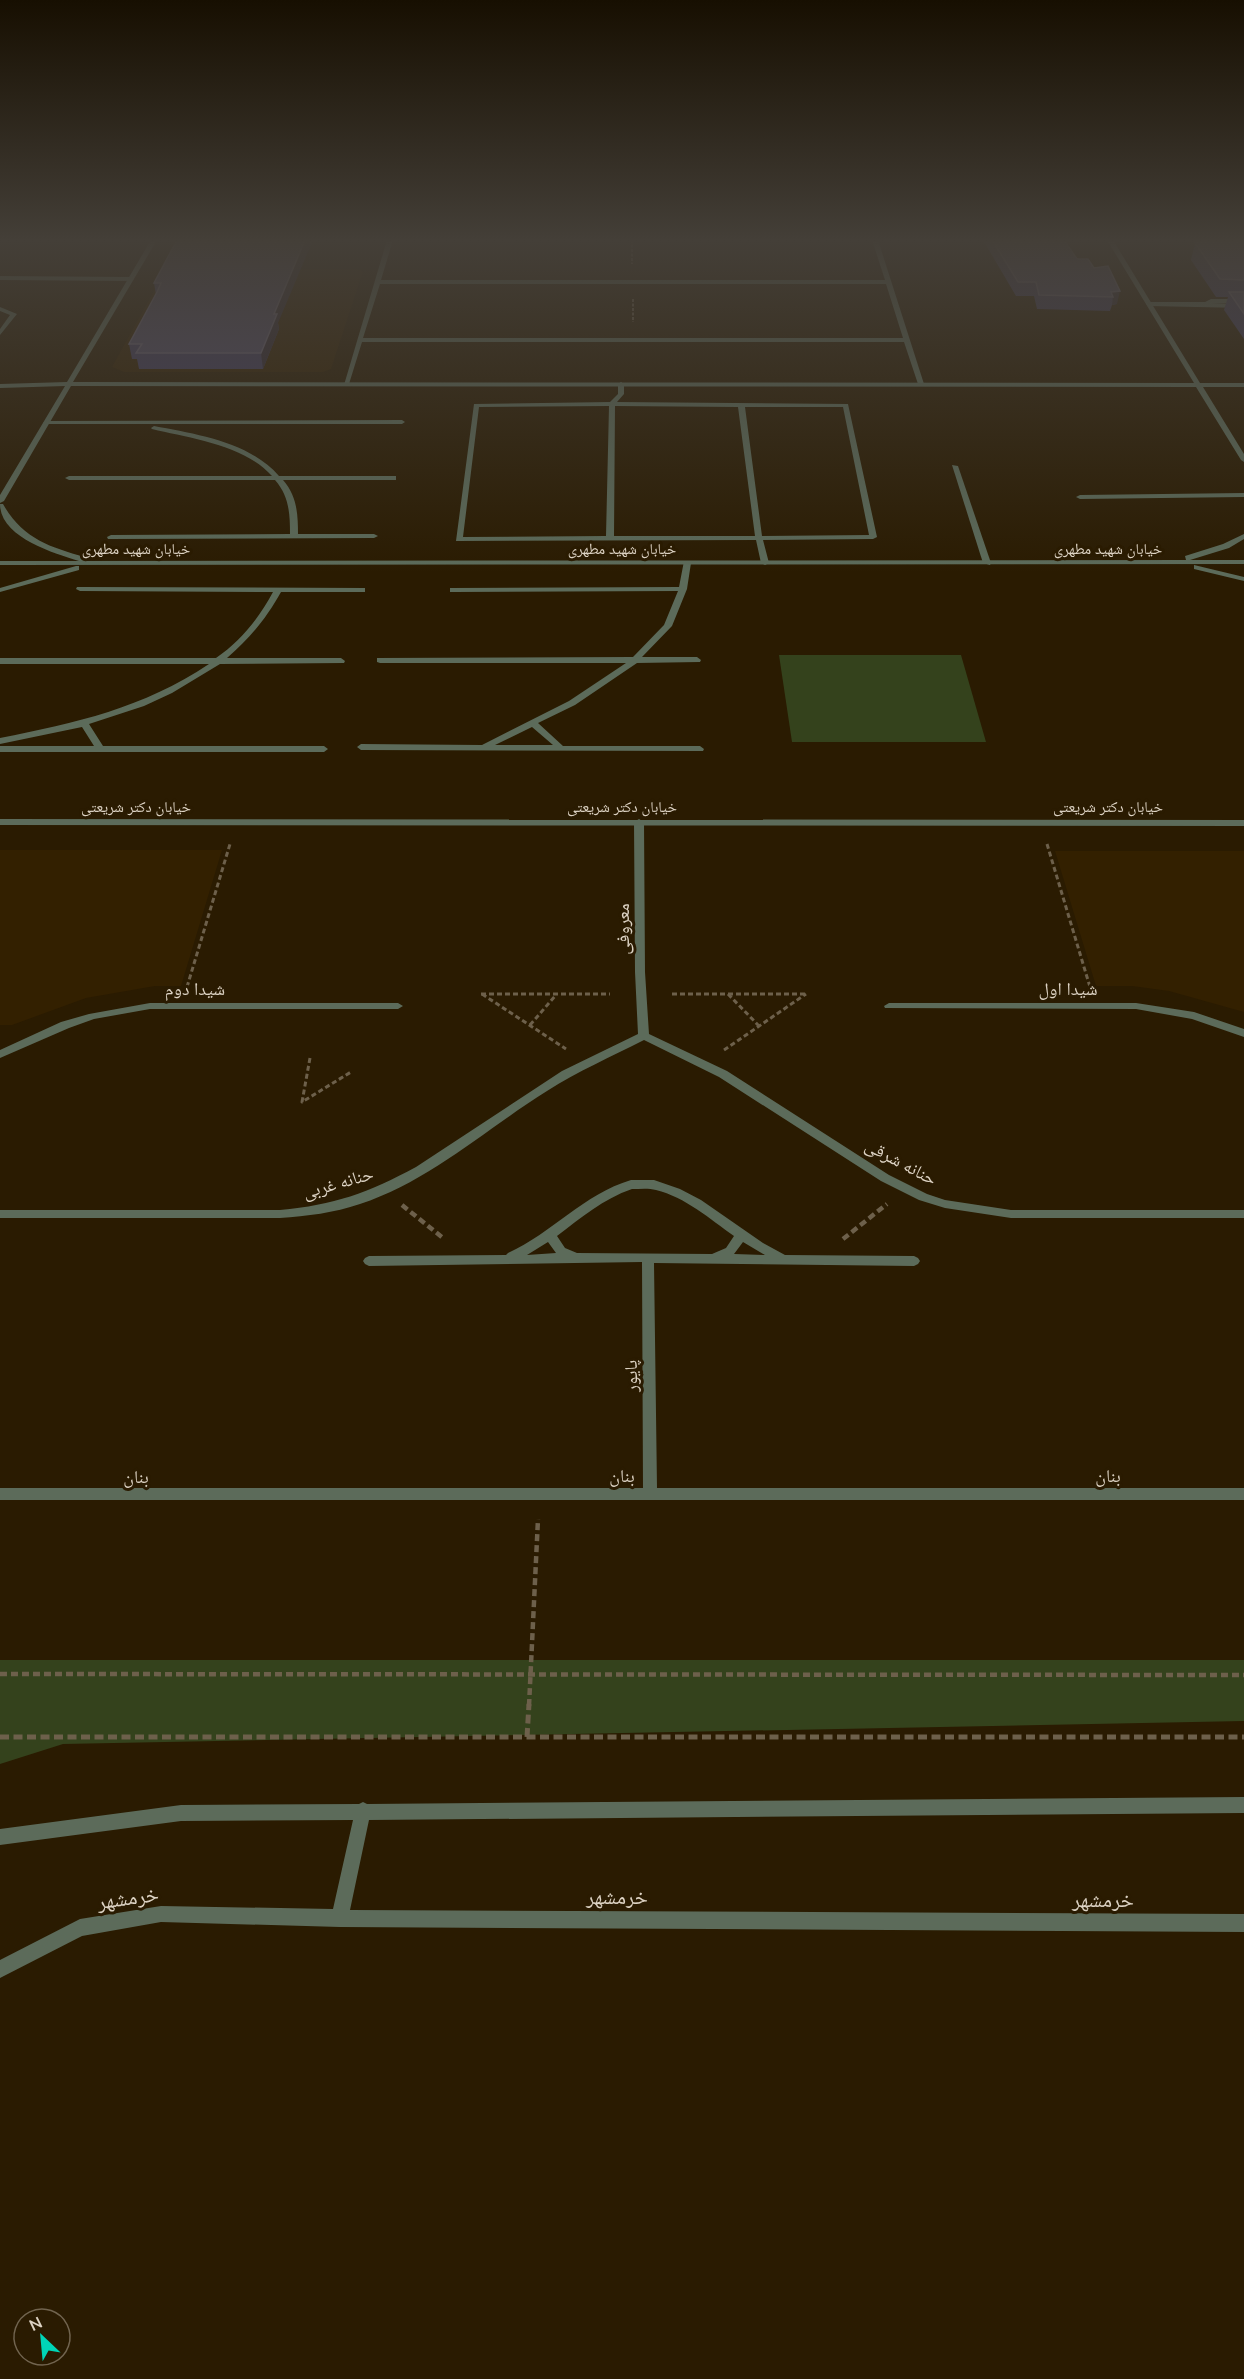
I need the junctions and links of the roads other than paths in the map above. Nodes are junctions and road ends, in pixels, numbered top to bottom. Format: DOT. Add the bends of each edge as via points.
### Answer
graph roads {
  1 [pos="88,351"];
  2 [pos="356,351"];
  3 [pos="911,351"];
  4 [pos="1178,351"];
  5 [pos="69,384"];
  6 [pos="346,384"];
  7 [pos="621,384"];
  8 [pos="921,384"];
  9 [pos="1198,384"];
  10 [pos="1244,385"];
  11 [pos="0,386"];
  12 [pos="612,404"];
  13 [pos="741,404"];
  14 [pos="126,422"];
  15 [pos="226,422"];
  16 [pos="402,422"];
  17 [pos="46,423"];
  18 [pos="210,439"];
  19 [pos="1244,460"];
  20 [pos="954,466"];
  21 [pos="69,478"];
  22 [pos="278,478"];
  23 [pos="393,478"];
  24 [pos="1244,495"];
  25 [pos="1080,497"];
  26 [pos="0,501"];
  27 [pos="0,506"];
  28 [pos="374,536"];
  29 [pos="1244,536"];
  30 [pos="111,537"];
  31 [pos="294,537"];
  32 [pos="610,537"];
  33 [pos="759,538"];
  34 [pos="987,562"];
  35 [pos="1169,562"];
  36 [pos="1244,562"];
  37 [pos="0,563"];
  38 [pos="101,563"];
  39 [pos="687,563"];
  40 [pos="765,563"];
  41 [pos="1244,579"];
  42 [pos="80,589"];
  43 [pos="683,589"];
  44 [pos="0,590"];
  45 [pos="278,590"];
  46 [pos="362,590"];
  47 [pos="453,590"];
  48 [pos="380,660"];
  49 [pos="635,660"];
  50 [pos="697,660"];
  51 [pos="0,661"];
  52 [pos="219,661"];
  53 [pos="341,661"];
  54 [pos="84,723"];
  55 [pos="534,724"];
  56 [pos="0,741"];
  57 [pos="361,747"];
  58 [pos="483,747"];
  59 [pos="561,748"];
  60 [pos="0,749"];
  61 [pos="100,749"];
  62 [pos="324,749"];
  63 [pos="700,749"];
  64 [pos="0,822"];
  65 [pos="639,822"];
  66 [pos="1244,823"];
  67 [pos="398,1006"];
  68 [pos="889,1006"];
  69 [pos="1244,1033"];
  70 [pos="644,1036"];
  71 [pos="0,1054"];
  72 [pos="0,1214"];
  73 [pos="1244,1214"];
  74 [pos="550,1236"];
  75 [pos="740,1236"];
  76 [pos="583,1257"];
  77 [pos="648,1257"];
  78 [pos="708,1257"];
  79 [pos="496,1260"];
  80 [pos="795,1260"];
  81 [pos="369,1261"];
  82 [pos="914,1261"];
  83 [pos="650,1494"];
  84 [pos="1244,1494"];
  85 [pos="0,1495"];
  86 [pos="1244,1804"];
  87 [pos="363,1810"];
  88 [pos="0,1837"];
  89 [pos="340,1918"];
  90 [pos="1244,1923"];
  91 [pos="0,1969"];
  1 -- 5 [label="street"];
  2 -- 6 [label="street"];
  3 -- 8 [label="street"];
  4 -- 9 [label="street"];
  5 -- 6 [label="street"];
  5 -- 11 [label="street"];
  5 -- 17 [label="street"];
  6 -- 7 [label="street"];
  7 -- 8 [label="street"];
  7 -- 12 [label="street" via="621,394"];
  8 -- 9 [label="street"];
  9 -- 10 [label="street"];
  9 -- 19 [label="street"];
  12 -- 13 [label="street"];
  12 -- 32 [label="street"];
  12 -- 32 [label="street" via="476,405 459,539"];
  13 -- 33 [label="street"];
  13 -- 33 [label="street" via="846,405 873,537"];
  14 -- 15 [label="street"];
  14 -- 17 [label="street"];
  14 -- 18 [label="street"];
  15 -- 16 [label="street"];
  15 -- 18 [label="street"];
  17 -- 26 [label="street"];
  18 -- 22 [label="street" via="256,460"];
  20 -- 34 [label="street"];
  21 -- 22 [label="street"];
  22 -- 23 [label="street"];
  22 -- 31 [label="street" via="292,499"];
  24 -- 25 [label="street"];
  27 -- 38 [label="street" via="10,522 31,538 55,550"];
  28 -- 31 [label="street"];
  29 -- 35 [label="street" via="1209,552"];
  30 -- 31 [label="street"];
  32 -- 33 [label="street"];
  33 -- 40 [label="street"];
  34 -- 35 [label="street, خیابان شهید مطهری"];
  34 -- 40 [label="street, خیابان شهید مطهری"];
  35 -- 36 [label="street, خیابان شهید مطهری"];
  35 -- 41 [label="street"];
  37 -- 38 [label="street, خیابان شهید مطهری"];
  38 -- 39 [label="street, خیابان شهید مطهری"];
  38 -- 44 [label="street" via="51,573"];
  39 -- 40 [label="street, خیابان شهید مطهری"];
  39 -- 43 [label="street"];
  42 -- 45 [label="street"];
  43 -- 47 [label="street"];
  43 -- 49 [label="street" via="668,626"];
  45 -- 46 [label="street"];
  45 -- 52 [label="street" via="264,618"];
  48 -- 49 [label="street"];
  49 -- 50 [label="street"];
  49 -- 55 [label="street"];
  51 -- 52 [label="street"];
  52 -- 53 [label="street"];
  52 -- 54 [label="street" via="164,693"];
  54 -- 56 [label="street"];
  54 -- 61 [label="street"];
  55 -- 58 [label="street"];
  55 -- 59 [label="street"];
  57 -- 58 [label="street"];
  58 -- 59 [label="street"];
  59 -- 63 [label="street"];
  60 -- 61 [label="street"];
  61 -- 62 [label="street"];
  64 -- 65 [label="street, خیابان دکتر شریعتی"];
  65 -- 66 [label="street, خیابان دکتر شریعتی"];
  65 -- 70 [label="street, معروفی"];
  67 -- 71 [label="street, شیدا دوم" via="150,1006 65,1025"];
  68 -- 69 [label="street, شیدا اول" via="1136,1006 1194,1016"];
  70 -- 72 [label="street, حنانه غربی" via="566,1074 406,1178 346,1204 280,1214"];
  70 -- 73 [label="street, حنانه شرقی" via="723,1074 885,1178 945,1204 1011,1214"];
  74 -- 75 [label="street" via="608,1193 645,1184 682,1192"];
  74 -- 76 [label="street" via="561,1251"];
  74 -- 79 [label="street" via="527,1250"];
  75 -- 78 [label="street" via="730,1251"];
  75 -- 80 [label="street" via="763,1250"];
  76 -- 77 [label="street"];
  76 -- 79 [label="street"];
  77 -- 78 [label="street"];
  77 -- 83 [label="street, پایور"];
  78 -- 80 [label="street"];
  79 -- 81 [label="street"];
  80 -- 82 [label="street"];
  83 -- 84 [label="street, بنان"];
  83 -- 85 [label="street, بنان"];
  86 -- 87 [label="street"];
  87 -- 88 [label="street" via="181,1813"];
  87 -- 89 [label="street"];
  89 -- 90 [label="street, خرمشهر"];
  89 -- 91 [label="street, خرمشهر" via="161,1914 80,1928"];
}
